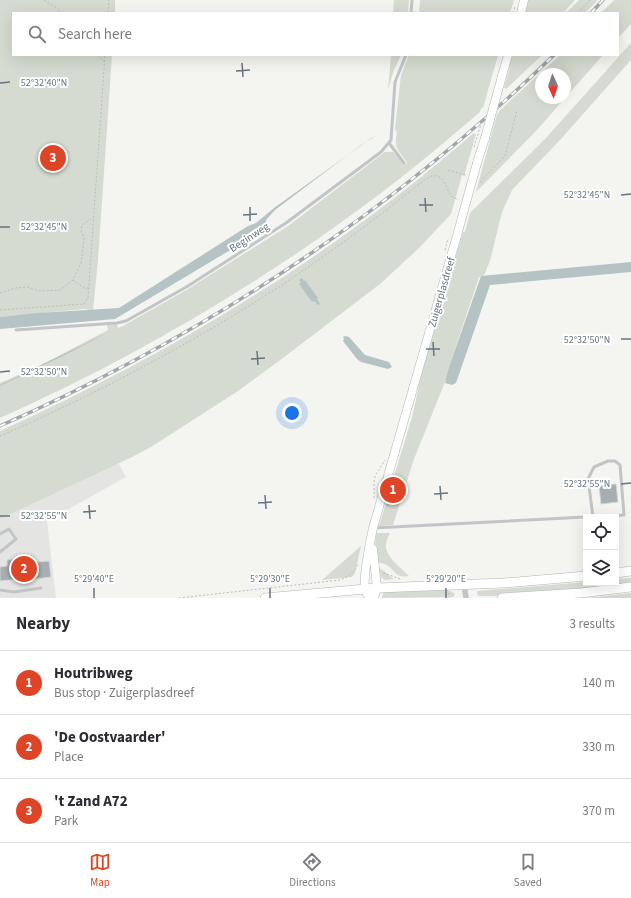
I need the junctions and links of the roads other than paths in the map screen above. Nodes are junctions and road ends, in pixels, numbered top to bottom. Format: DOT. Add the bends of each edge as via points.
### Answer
graph roads {
  1 [pos="412,0"];
  2 [pos="524,0"];
  3 [pos="411,12"];
  4 [pos="521,12"];
  5 [pos="406,56"];
  6 [pos="508,56"];
  7 [pos="389,142"];
  8 [pos="404,162"];
  9 [pos="16,330"];
  10 [pos="583,517"];
  11 [pos="593,517"];
  12 [pos="373,528"];
  13 [pos="0,534"];
  14 [pos="0,552"];
  15 [pos="631,571"];
  16 [pos="619,573"];
  17 [pos="583,576"];
  18 [pos="464,585"];
  19 [pos="631,586"];
  20 [pos="41,588"];
  21 [pos="377,588"];
  22 [pos="365,589"];
  23 [pos="0,590"];
  24 [pos="265,598"];
  25 [pos="369,598"];
  26 [pos="374,598"];
  27 [pos="466,598"];
  28 [pos="502,598"];
  1 -- 3 [label="lane"];
  2 -- 4 [label="main road"];
  5 -- 7 [label="lane" via="395,82"];
  6 -- 12 [label="main road, Zuigerplasdreef, bridge"];
  7 -- 8 [label="lane"];
  7 -- 9 [label="lane, Beginweg" via="366,164 286,223 188,286 132,318 117,323"];
  10 -- 12 [label="lane"];
  11 -- 11 [label="lane" via="624,515 620,465 615,461 594,467 588,479"];
  12 -- 21 [label="main road, Zuigerplasdreef"];
  12 -- 22 [label="main road, Zuigerplasdreef"];
  13 -- 14 [label="lane" via="9,529 16,539"];
  15 -- 16 [label="main road"];
  17 -- 18 [label="main road"];
  18 -- 21 [label="main road"];
  18 -- 27 [label="street"];
  19 -- 28 [label="main road" via="581,593"];
  20 -- 23 [label="lane" via="14,592"];
  21 -- 22 [label="main road"];
  21 -- 26 [label="main road, Zuigerplasdreef"];
  22 -- 24 [label="main road"];
  22 -- 25 [label="main road, Zuigerplasdreef"];
}
